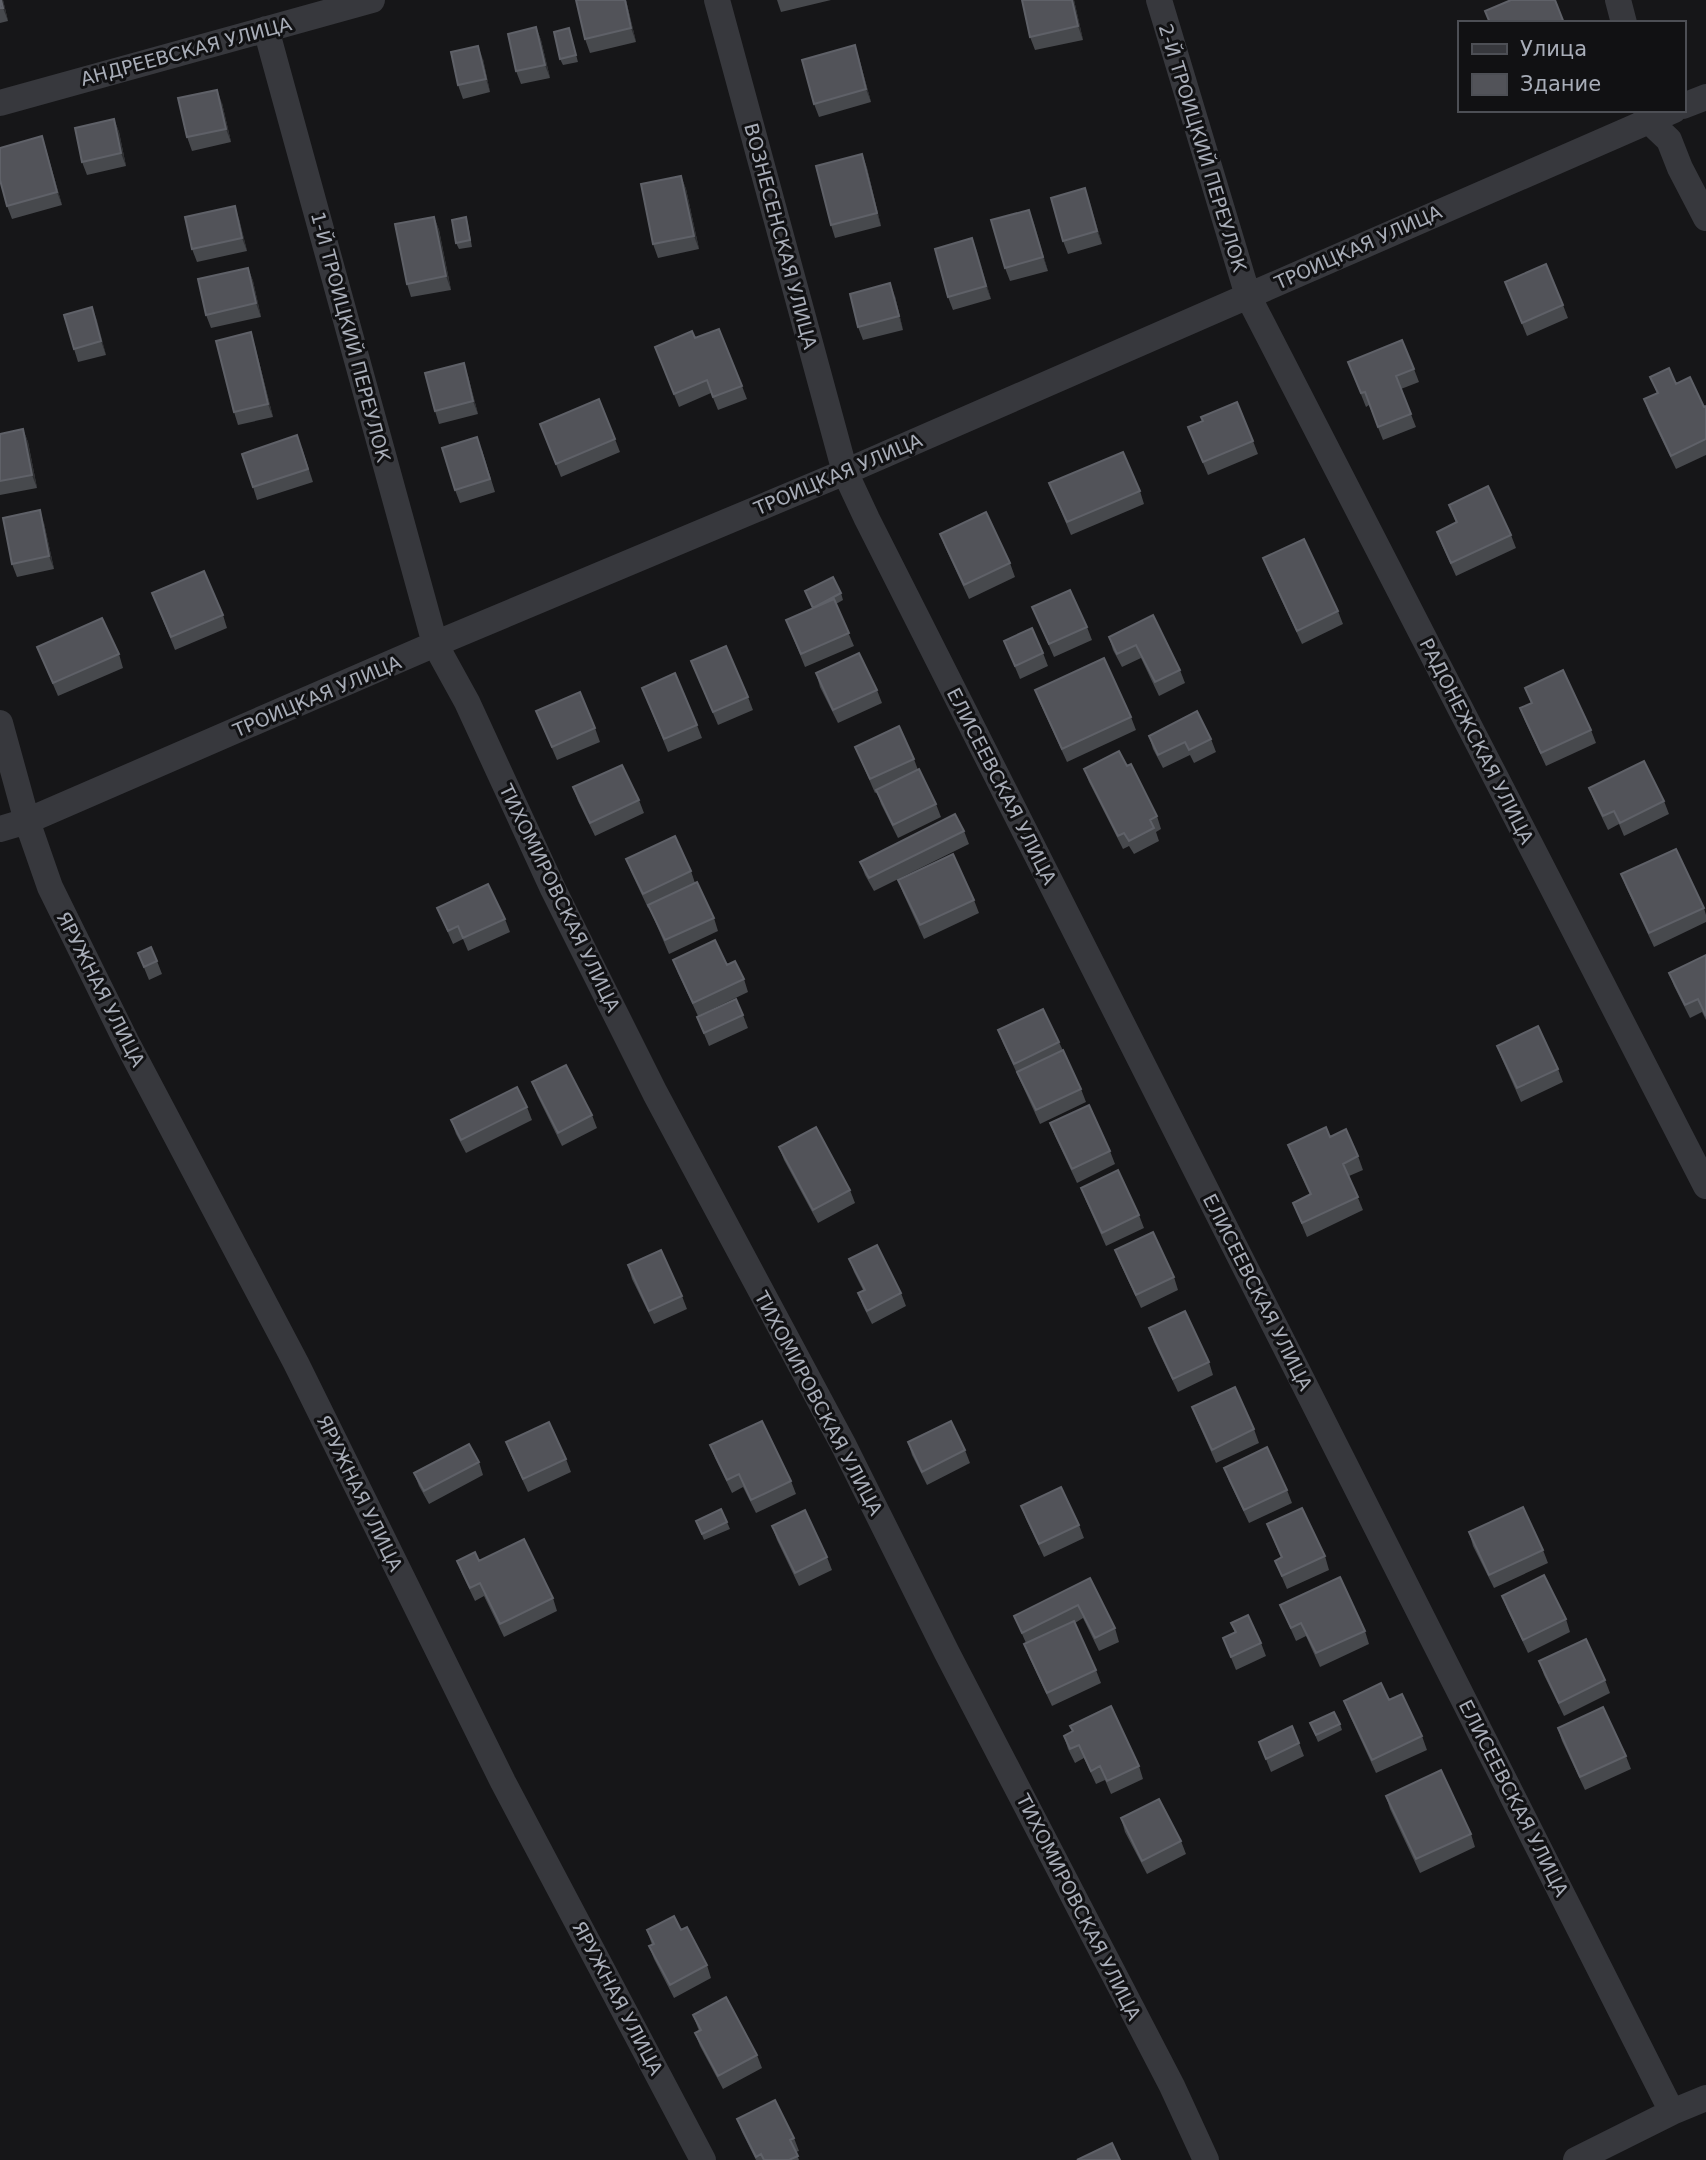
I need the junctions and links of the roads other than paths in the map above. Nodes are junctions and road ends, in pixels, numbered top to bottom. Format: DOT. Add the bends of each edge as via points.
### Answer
graph roads {
  1 [pos="372,0"];
  2 [pos="717,0"];
  3 [pos="1159,0"];
  4 [pos="1618,0"];
  5 [pos="1623,21"];
  6 [pos="266,29"];
  7 [pos="1706,96"];
  8 [pos="0,103"];
  9 [pos="1685,105"];
  10 [pos="1665,112"];
  11 [pos="1647,116"];
  12 [pos="1706,218"];
  13 [pos="1248,296"];
  14 [pos="845,472"];
  15 [pos="435,644"];
  16 [pos="0,723"];
  17 [pos="27,821"];
  18 [pos="0,829"];
  19 [pos="1706,1186"];
  20 [pos="1706,2098"];
  21 [pos="1672,2112"];
  22 [pos="704,2160"];
  23 [pos="1206,2160"];
  24 [pos="1576,2160"];
  1 -- 6 [label="street, АНДРЕЕВСКАЯ УЛИЦА"];
  2 -- 14 [label="street, ВОЗНЕСЕНСКАЯ УЛИЦА"];
  3 -- 13 [label="street, 2-Й ТРОИЦКИЙ ПЕРЕУЛОК"];
  4 -- 5 [label="street"];
  6 -- 8 [label="street, АНДРЕЕВСКАЯ УЛИЦА"];
  6 -- 15 [label="street, 1-Й ТРОИЦКИЙ ПЕРЕУЛОК"];
  7 -- 9 [label="street"];
  10 -- 11 [label="street, ТРОИЦКАЯ УЛИЦА"];
  11 -- 12 [label="street" via="1669,140"];
  11 -- 13 [label="street, ТРОИЦКАЯ УЛИЦА"];
  13 -- 14 [label="street, ТРОИЦКАЯ УЛИЦА"];
  13 -- 19 [label="street, РАДОНЕЖСКАЯ УЛИЦА"];
  14 -- 15 [label="street, ТРОИЦКАЯ УЛИЦА"];
  14 -- 21 [label="street, ЕЛИСЕЕВСКАЯ УЛИЦА"];
  15 -- 17 [label="street, ТРОИЦКАЯ УЛИЦА"];
  15 -- 23 [label="street, ТИХОМИРОВСКАЯ УЛИЦА" via="655,1093 844,1446"];
  16 -- 17 [label="street, ЯРУЖНАЯ УЛИЦА"];
  17 -- 18 [label="street, ТРОИЦКАЯ УЛИЦА"];
  17 -- 22 [label="street, ЯРУЖНАЯ УЛИЦА" via="50,887 126,1041 296,1363 503,1782"];
  20 -- 21 [label="street"];
  21 -- 24 [label="street"];
}
